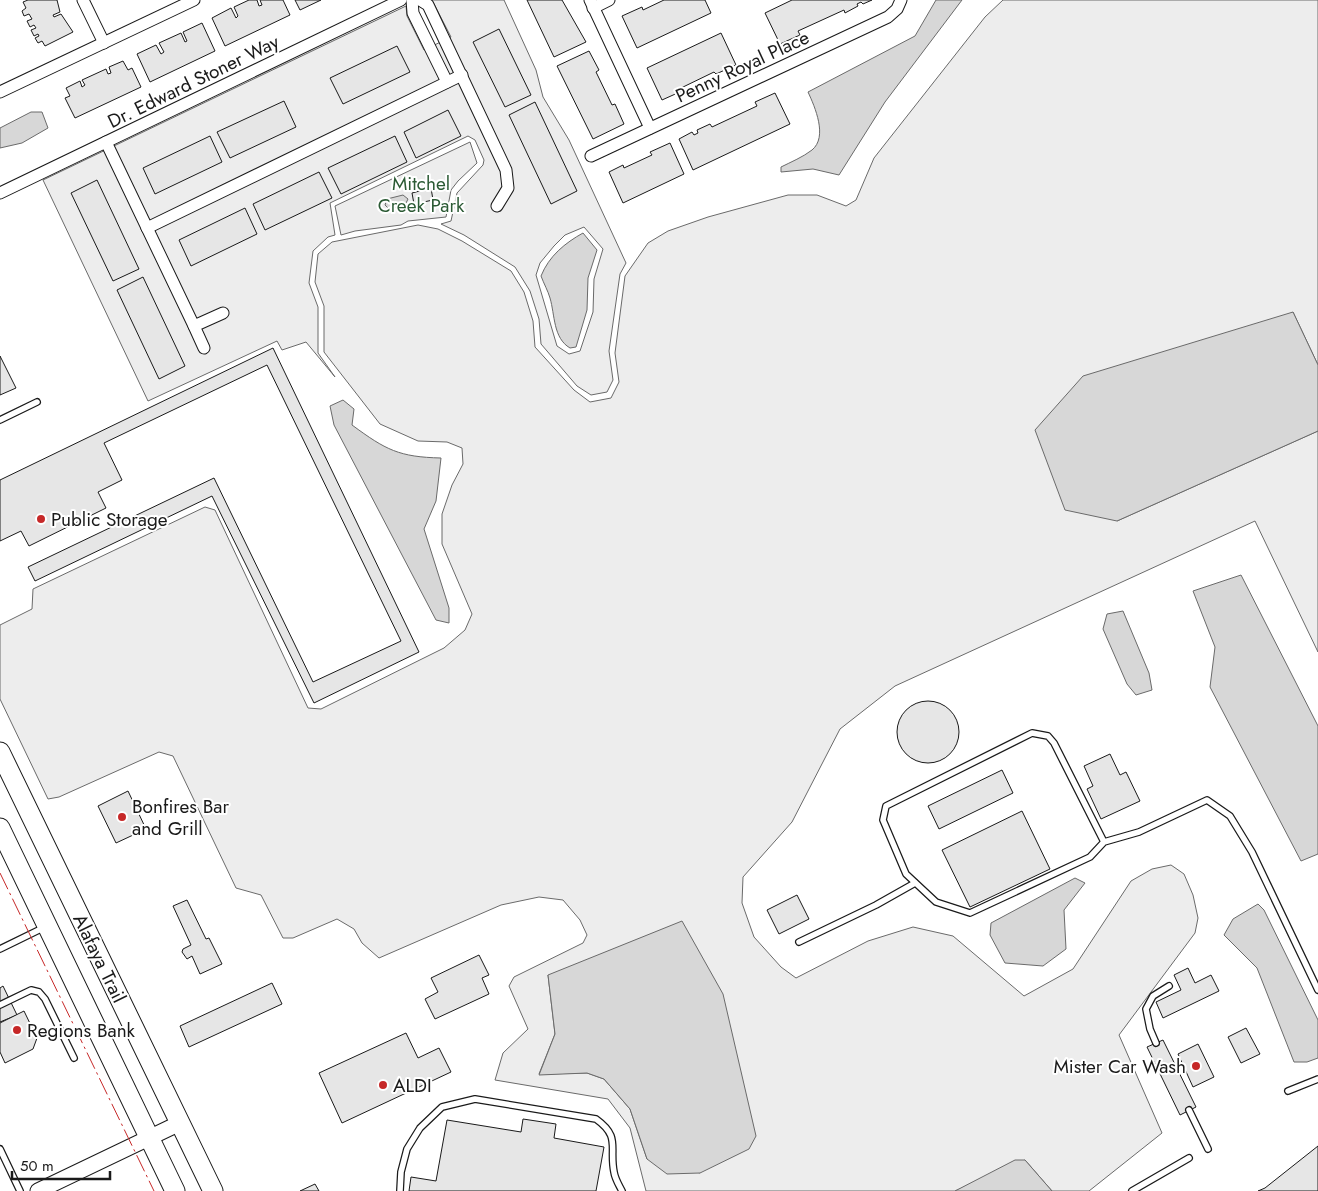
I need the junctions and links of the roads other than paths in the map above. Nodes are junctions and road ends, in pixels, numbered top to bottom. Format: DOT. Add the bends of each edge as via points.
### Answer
graph roads {
  1 [pos="83,0"];
  2 [pos="194,0"];
  3 [pos="401,0"];
  4 [pos="412,0"];
  5 [pos="420,0"];
  6 [pos="609,0"];
  7 [pos="901,0"];
  8 [pos="591,4"];
  9 [pos="442,33"];
  10 [pos="426,41"];
  11 [pos="104,43"];
  12 [pos="462,75"];
  13 [pos="447,82"];
  14 [pos="0,92"];
  15 [pos="650,128"];
  16 [pos="106,142"];
  17 [pos="591,156"];
  18 [pos="0,193"];
  19 [pos="497,206"];
  20 [pos="147,228"];
  21 [pos="222,313"];
  22 [pos="194,326"];
  23 [pos="204,348"];
  24 [pos="37,402"];
  25 [pos="0,420"];
  26 [pos="0,752"];
  27 [pos="0,828"];
  28 [pos="1104,842"];
  29 [pos="915,883"];
  30 [pos="47,926"];
  31 [pos="798,942"];
  32 [pos="0,949"];
  33 [pos="1169,986"];
  34 [pos="1318,990"];
  35 [pos="0,1005"];
  36 [pos="1156,1043"];
  37 [pos="74,1058"];
  38 [pos="1318,1078"];
  39 [pos="1288,1091"];
  40 [pos="1189,1110"];
  41 [pos="180,1123"];
  42 [pos="149,1138"];
  43 [pos="0,1149"];
  44 [pos="1208,1149"];
  45 [pos="1189,1158"];
  46 [pos="20,1191"];
  47 [pos="38,1191"];
  48 [pos="176,1191"];
  49 [pos="213,1191"];
  50 [pos="400,1191"];
  51 [pos="622,1191"];
  52 [pos="1132,1191"];
  1 -- 11 [label="street"];
  2 -- 11 [label="street"];
  3 -- 16 [label="street, Dr. Edward Stoner Way"];
  4 -- 10 [label="street" via="413,13"];
  5 -- 9 [label="street" via="428,5"];
  6 -- 8 [label="street"];
  7 -- 15 [label="street, Penny Royal Place" via="897,10 888,17"];
  8 -- 15 [label="street"];
  9 -- 10 [label="street"];
  9 -- 12 [label="street"];
  10 -- 13 [label="street"];
  11 -- 14 [label="street"];
  12 -- 13 [label="street"];
  12 -- 19 [label="street" via="506,170 508,188"];
  13 -- 20 [label="street"];
  15 -- 17 [label="street, Penny Royal Place"];
  16 -- 18 [label="street, Dr. Edward Stoner Way"];
  16 -- 20 [label="street"];
  20 -- 22 [label="street"];
  21 -- 22 [label="street"];
  22 -- 23 [label="street"];
  24 -- 25 [label="lane"];
  26 -- 41 [label="main road, Alafaya Trail"];
  27 -- 30 [label="main road, Alafaya Trail"];
  28 -- 29 [label="lane" via="1090,857 970,914 936,902"];
  28 -- 29 [label="lane" via="1054,743 1048,736 1032,733 886,806 883,820 906,874"];
  28 -- 34 [label="lane" via="1139,832 1207,800 1230,816 1252,852"];
  29 -- 31 [label="lane"];
  30 -- 32 [label="lane"];
  30 -- 42 [label="main road, Alafaya Trail"];
  33 -- 36 [label="lane" via="1153,996 1146,1009"];
  35 -- 37 [label="lane" via="31,990 39,992"];
  38 -- 39 [label="lane"];
  40 -- 44 [label="lane"];
  41 -- 42 [label="street"];
  41 -- 49 [label="main road, Alafaya Trail"];
  42 -- 47 [label="street"];
  42 -- 48 [label="main road, Alafaya Trail"];
  43 -- 46 [label="lane"];
  45 -- 52 [label="lane"];
  50 -- 51 [label="lane" via="407,1149 420,1128 442,1107 474,1099 596,1119 614,1138 614,1173"];
}
